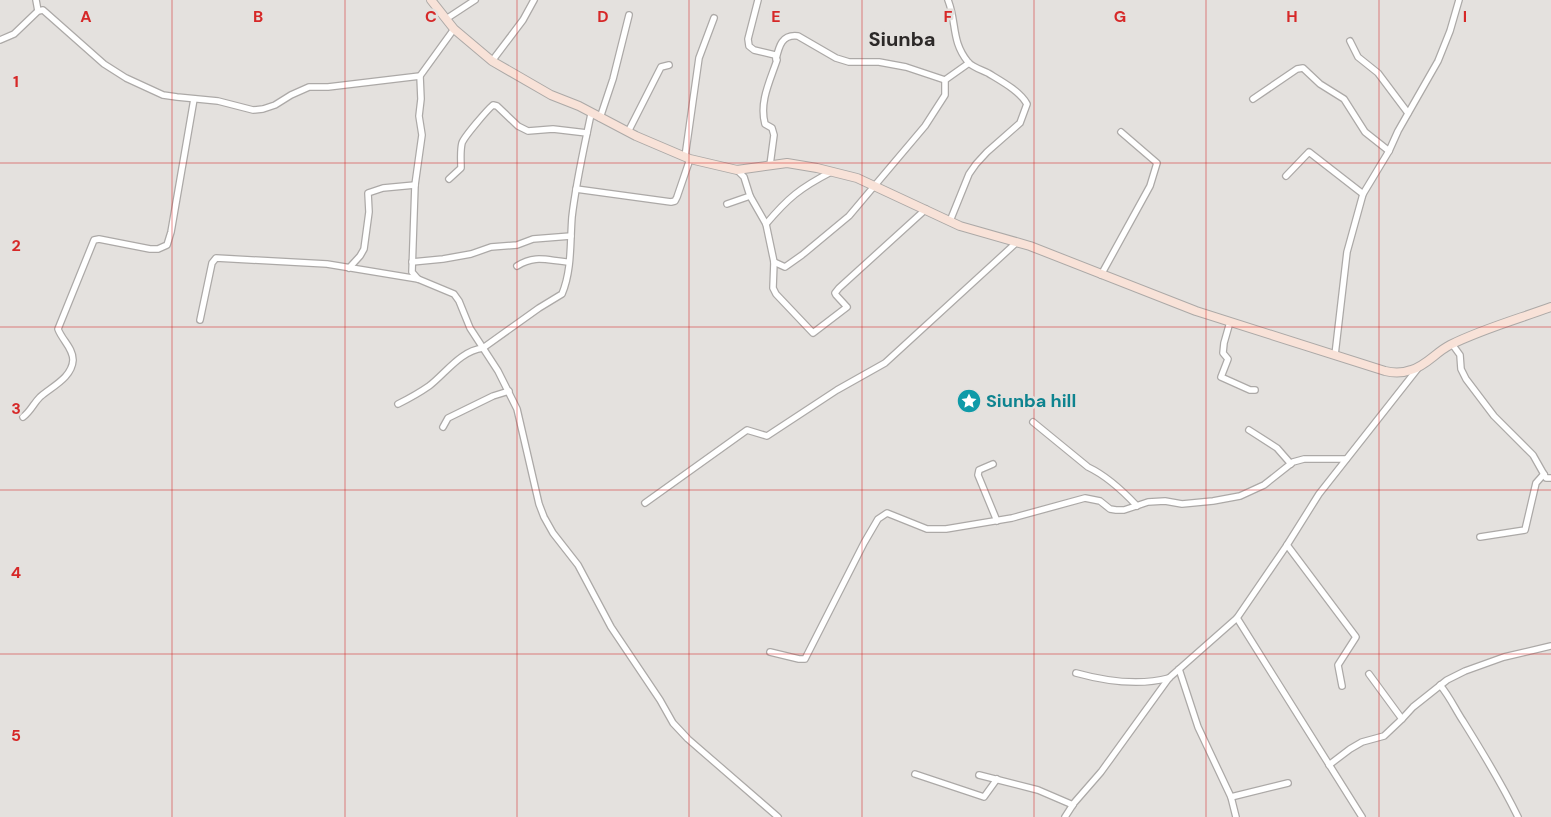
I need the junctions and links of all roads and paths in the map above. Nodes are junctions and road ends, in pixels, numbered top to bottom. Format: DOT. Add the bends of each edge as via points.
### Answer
graph roads {
  1 [pos="36,0"];
  2 [pos="432,0"];
  3 [pos="474,0"];
  4 [pos="534,0"];
  5 [pos="758,0"];
  6 [pos="948,0"];
  7 [pos="1459,0"];
  8 [pos="38,11"];
  9 [pos="629,15"];
  10 [pos="714,18"];
  11 [pos="446,19"];
  12 [pos="454,30"];
  13 [pos="0,40"];
  14 [pos="1350,41"];
  15 [pos="776,59"];
  16 [pos="492,61"];
  17 [pos="969,63"];
  18 [pos="668,65"];
  19 [pos="420,76"];
  20 [pos="945,80"];
  21 [pos="194,99"];
  22 [pos="1253,99"];
  23 [pos="1408,113"];
  24 [pos="591,114"];
  25 [pos="600,118"];
  26 [pos="628,132"];
  27 [pos="1121,132"];
  28 [pos="587,133"];
  29 [pos="1389,151"];
  30 [pos="688,158"];
  31 [pos="770,165"];
  32 [pos="738,170"];
  33 [pos="831,172"];
  34 [pos="1286,176"];
  35 [pos="449,179"];
  36 [pos="415,185"];
  37 [pos="874,185"];
  38 [pos="576,189"];
  39 [pos="1363,194"];
  40 [pos="750,196"];
  41 [pos="727,204"];
  42 [pos="926,209"];
  43 [pos="950,221"];
  44 [pos="766,224"];
  45 [pos="572,236"];
  46 [pos="1016,243"];
  47 [pos="412,262"];
  48 [pos="569,262"];
  49 [pos="774,262"];
  50 [pos="517,266"];
  51 [pos="349,268"];
  52 [pos="1101,275"];
  53 [pos="418,279"];
  54 [pos="1551,307"];
  55 [pos="200,320"];
  56 [pos="1230,322"];
  57 [pos="1452,344"];
  58 [pos="483,348"];
  59 [pos="1335,355"];
  60 [pos="1419,367"];
  61 [pos="1255,390"];
  62 [pos="509,391"];
  63 [pos="398,404"];
  64 [pos="23,417"];
  65 [pos="1034,422"];
  66 [pos="443,427"];
  67 [pos="1249,430"];
  68 [pos="1346,460"];
  69 [pos="993,464"];
  70 [pos="1291,464"];
  71 [pos="1544,474"];
  72 [pos="1551,478"];
  73 [pos="645,504"];
  74 [pos="1137,506"];
  75 [pos="996,521"];
  76 [pos="1480,536"];
  77 [pos="1287,545"];
  78 [pos="1237,618"];
  79 [pos="1551,646"];
  80 [pos="770,652"];
  81 [pos="1179,669"];
  82 [pos="1076,673"];
  83 [pos="1369,674"];
  84 [pos="1169,678"];
  85 [pos="1440,685"];
  86 [pos="1342,686"];
  87 [pos="1402,718"];
  88 [pos="1329,765"];
  89 [pos="915,774"];
  90 [pos="979,775"];
  91 [pos="996,779"];
  92 [pos="1288,783"];
  93 [pos="1231,797"];
  94 [pos="1073,805"];
  95 [pos="778,817"];
  96 [pos="1065,817"];
  97 [pos="1236,817"];
  98 [pos="1362,817"];
  99 [pos="1518,817"];
  1 -- 8 [label="street"];
  2 -- 11 [label="street"];
  3 -- 11 [label="street"];
  4 -- 16 [label="street"];
  5 -- 15 [label="street" via="749,46"];
  6 -- 17 [label="street" via="953,12 956,43"];
  7 -- 23 [label="street" via="1438,61"];
  8 -- 13 [label="street" via="14,34"];
  8 -- 21 [label="street" via="47,13 104,64 126,78 163,94"];
  9 -- 25 [label="street"];
  10 -- 30 [label="street" via="699,58"];
  11 -- 12 [label="street"];
  12 -- 16 [label="street"];
  12 -- 19 [label="street"];
  14 -- 23 [label="street" via="1358,57 1378,72"];
  15 -- 20 [label="street" via="783,40 791,35 848,62 879,62 906,67"];
  15 -- 31 [label="street" via="766,90 763,114 765,124 772,128 774,134"];
  16 -- 24 [label="street"];
  17 -- 20 [label="street"];
  17 -- 43 [label="street" via="1014,90 1027,104 1020,123 987,152 969,174"];
  18 -- 26 [label="street" via="661,67"];
  19 -- 21 [label="street" via="328,88 309,87 258,110"];
  19 -- 36 [label="street" via="422,135"];
  20 -- 37 [label="street" via="945,95 925,126"];
  21 -- 64 [label="street" via="167,245 150,248 94,240 58,329 71,350 71,368"];
  22 -- 29 [label="street" via="1303,68 1320,84 1344,99 1365,132"];
  23 -- 29 [label="street"];
  24 -- 25 [label="street"];
  24 -- 28 [label="street"];
  25 -- 26 [label="street"];
  26 -- 30 [label="street"];
  27 -- 52 [label="street" via="1157,163 1150,186"];
  28 -- 35 [label="street" via="553,129 528,131 493,105 464,139 461,168"];
  28 -- 38 [label="street"];
  29 -- 39 [label="street"];
  30 -- 32 [label="street"];
  30 -- 38 [label="street" via="675,201"];
  31 -- 32 [label="street"];
  31 -- 33 [label="street" via="787,163"];
  32 -- 40 [label="street" via="744,177"];
  33 -- 37 [label="street"];
  33 -- 44 [label="street" via="786,200"];
  34 -- 39 [label="street" via="1309,152"];
  36 -- 47 [label="street"];
  36 -- 51 [label="street" via="368,193 364,250"];
  37 -- 42 [label="street"];
  37 -- 49 [label="street" via="849,216 802,255 785,267"];
  38 -- 45 [label="street"];
  39 -- 59 [label="street" via="1347,252"];
  40 -- 41 [label="street"];
  40 -- 44 [label="street"];
  42 -- 43 [label="street"];
  42 -- 49 [label="street" via="839,288 836,295 847,307 813,333 776,294 773,288"];
  43 -- 46 [label="street"];
  44 -- 49 [label="street"];
  45 -- 47 [label="street" via="532,239 471,254"];
  45 -- 48 [label="street"];
  46 -- 52 [label="street"];
  46 -- 73 [label="street" via="885,363 767,436 747,430"];
  47 -- 53 [label="street" via="412,272"];
  48 -- 50 [label="street" via="534,258"];
  48 -- 58 [label="street" via="560,296"];
  51 -- 53 [label="street"];
  51 -- 55 [label="street" via="216,258 212,263"];
  52 -- 56 [label="street"];
  53 -- 58 [label="street" via="457,297"];
  54 -- 57 [label="street"];
  56 -- 59 [label="street"];
  56 -- 61 [label="street" via="1223,349 1228,359 1221,377"];
  57 -- 60 [label="street"];
  57 -- 71 [label="street" via="1460,355 1466,379 1494,416 1533,455"];
  58 -- 62 [label="street"];
  58 -- 63 [label="street" via="475,349 450,366 430,386"];
  59 -- 60 [label="street" via="1392,372"];
  60 -- 68 [label="street"];
  62 -- 66 [label="street" via="448,418"];
  62 -- 95 [label="street" via="522,425 544,517 578,565 611,627 673,723"];
  65 -- 74 [label="street"];
  67 -- 70 [label="street" via="1278,448"];
  68 -- 70 [label="street" via="1304,459"];
  68 -- 77 [label="street" via="1319,494"];
  69 -- 75 [label="street" via="979,470 978,475"];
  70 -- 74 [label="street" via="1264,485 1240,496 1182,504 1148,502"];
  71 -- 72 [label="street"];
  71 -- 76 [label="street" via="1536,483 1525,530"];
  74 -- 75 [label="street" via="1116,510 1100,501 1085,498"];
  75 -- 80 [label="street" via="927,529 887,513 878,519 864,542 808,656 799,659"];
  77 -- 78 [label="street"];
  77 -- 86 [label="street" via="1356,638 1338,666"];
  78 -- 81 [label="street"];
  78 -- 88 [label="street"];
  79 -- 85 [label="street" via="1464,671"];
  81 -- 84 [label="street"];
  81 -- 93 [label="street" via="1198,727"];
  82 -- 84 [label="street" via="1101,680 1156,682"];
  83 -- 87 [label="street"];
  84 -- 94 [label="street" via="1102,772"];
  85 -- 87 [label="street"];
  85 -- 99 [label="street" via="1451,698"];
  87 -- 88 [label="street" via="1384,736 1362,742"];
  88 -- 98 [label="street"];
  89 -- 91 [label="street" via="984,797"];
  90 -- 91 [label="street"];
  91 -- 94 [label="street" via="1038,790"];
  92 -- 93 [label="street"];
  93 -- 97 [label="street"];
  94 -- 96 [label="street"];
}
